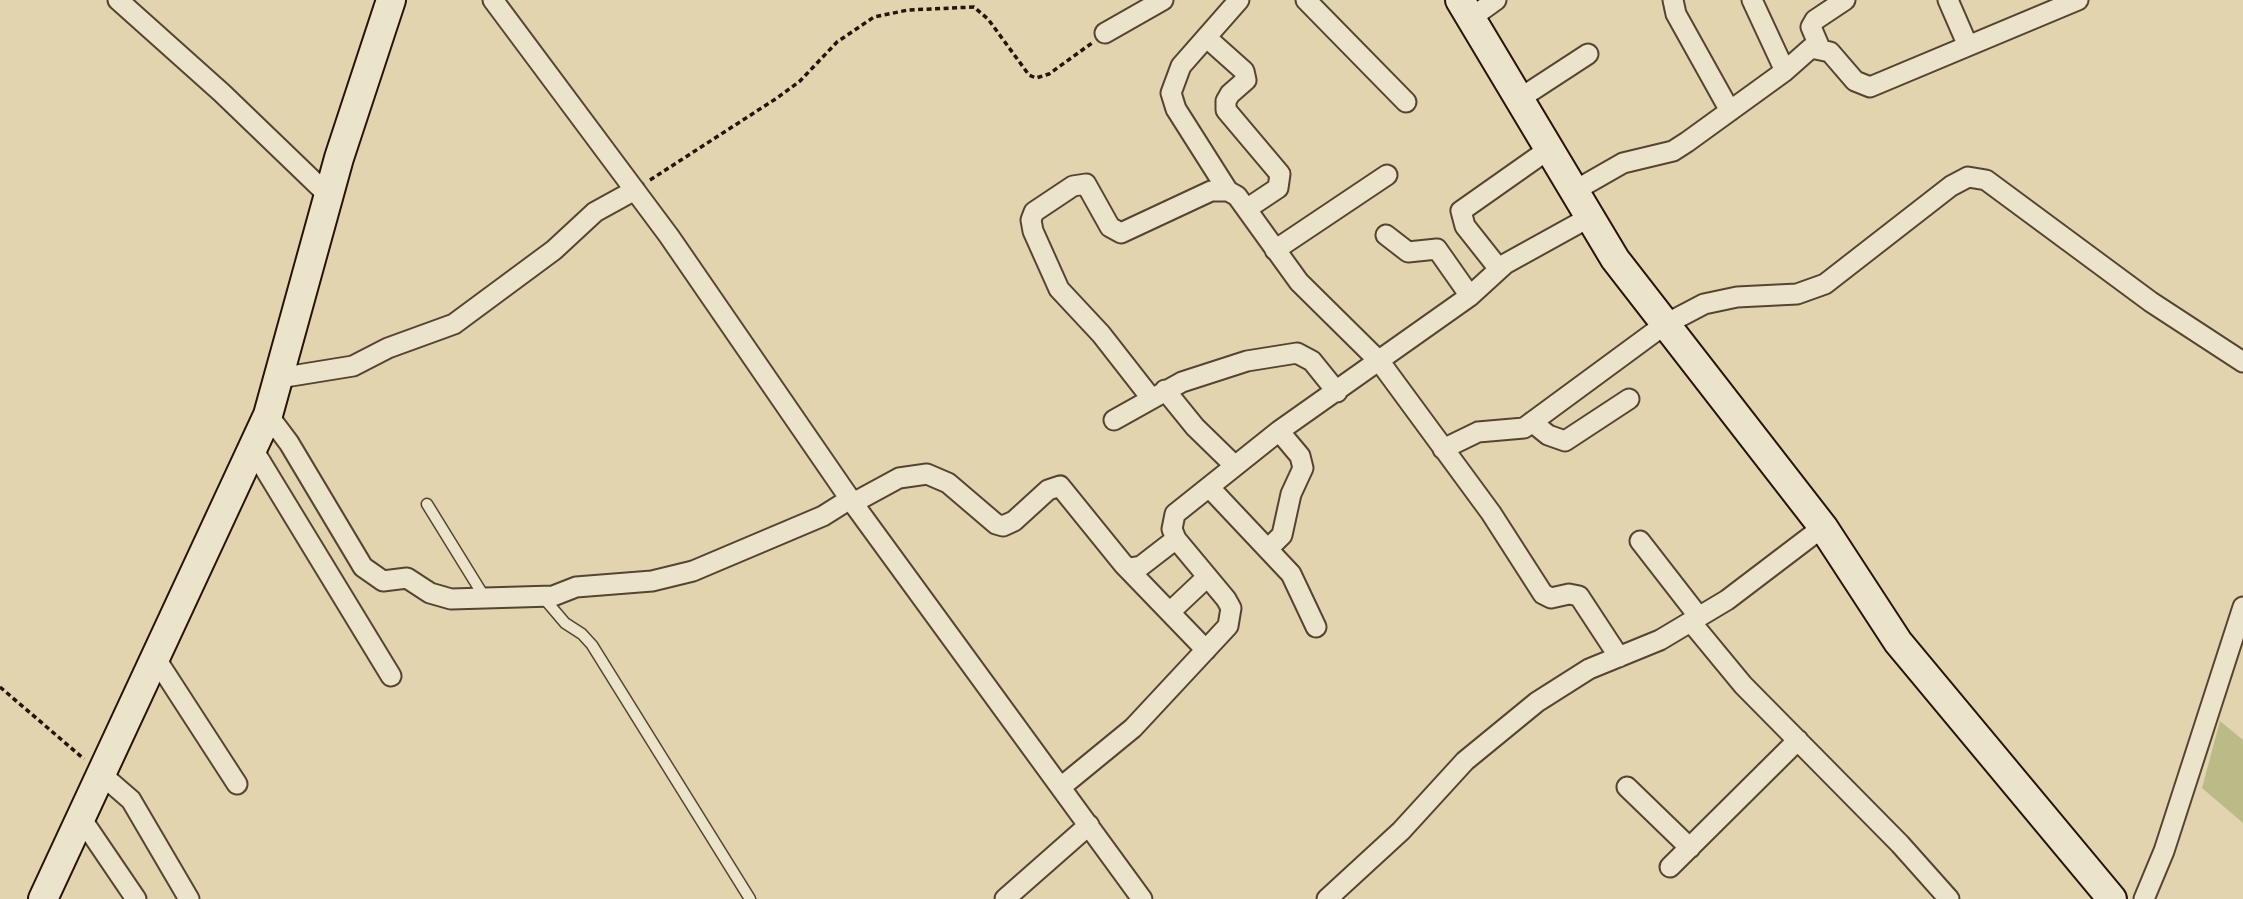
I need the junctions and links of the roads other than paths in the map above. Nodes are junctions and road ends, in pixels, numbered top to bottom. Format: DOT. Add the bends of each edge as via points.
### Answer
graph roads {
  1 [pos="118,0"];
  2 [pos="391,0"];
  3 [pos="493,0"];
  4 [pos="1163,0"];
  5 [pos="1239,0"];
  6 [pos="1306,0"];
  7 [pos="1496,0"];
  8 [pos="1673,0"];
  9 [pos="1752,0"];
  10 [pos="1845,0"];
  11 [pos="1948,0"];
  12 [pos="2078,0"];
  13 [pos="1466,9"];
  14 [pos="1105,33"];
  15 [pos="1207,38"];
  16 [pos="1968,46"];
  17 [pos="1820,48"];
  18 [pos="1588,54"];
  19 [pos="1785,71"];
  20 [pos="1520,99"];
  21 [pos="1406,102"];
  22 [pos="1730,111"];
  23 [pos="1549,149"];
  24 [pos="1387,175"];
  25 [pos="635,190"];
  26 [pos="1228,191"];
  27 [pos="1574,191"];
  28 [pos="329,196"];
  29 [pos="1248,208"];
  30 [pos="1590,217"];
  31 [pos="1386,235"];
  32 [pos="1275,250"];
  33 [pos="1500,269"];
  34 [pos="1470,296"];
  35 [pos="1664,325"];
  36 [pos="1380,362"];
  37 [pos="2243,362"];
  38 [pos="279,378"];
  39 [pos="1337,392"];
  40 [pos="1158,394"];
  41 [pos="1629,398"];
  42 [pos="268,415"];
  43 [pos="1114,420"];
  44 [pos="1532,422"];
  45 [pos="1279,431"];
  46 [pos="1443,449"];
  47 [pos="254,451"];
  48 [pos="1235,466"];
  49 [pos="1209,487"];
  50 [pos="852,501"];
  51 [pos="427,504"];
  52 [pos="1823,527"];
  53 [pos="1176,539"];
  54 [pos="1640,541"];
  55 [pos="1268,549"];
  56 [pos="1124,565"];
  57 [pos="1206,578"];
  58 [pos="542,596"];
  59 [pos="485,598"];
  60 [pos="2243,607"];
  61 [pos="1171,611"];
  62 [pos="1695,620"];
  63 [pos="1316,627"];
  64 [pos="1206,650"];
  65 [pos="1619,657"];
  66 [pos="156,659"];
  67 [pos="391,676"];
  68 [pos="1798,740"];
  69 [pos="101,774"];
  70 [pos="237,784"];
  71 [pos="1061,787"];
  72 [pos="1627,787"];
  73 [pos="81,818"];
  74 [pos="1089,825"];
  75 [pos="1690,848"];
  76 [pos="1670,867"];
  77 [pos="43,899"];
  78 [pos="136,899"];
  79 [pos="189,899"];
  80 [pos="750,899"];
  81 [pos="1005,899"];
  82 [pos="1142,899"];
  83 [pos="1327,899"];
  84 [pos="1949,899"];
  85 [pos="2112,899"];
  86 [pos="2144,899"];
  1 -- 28 [label="street"];
  2 -- 28 [label="street"];
  3 -- 25 [label="street"];
  4 -- 14 [label="street"];
  5 -- 15 [label="street"];
  6 -- 21 [label="street"];
  7 -- 13 [label="street"];
  8 -- 22 [label="street" via="1676,14"];
  9 -- 19 [label="street"];
  10 -- 17 [label="street" via="1811,27"];
  11 -- 16 [label="street"];
  12 -- 16 [label="street"];
  13 -- 20 [label="street"];
  15 -- 26 [label="street" via="1176,73 1172,102"];
  15 -- 29 [label="street" via="1244,71 1246,79 1230,94 1226,110 1280,174 1278,188"];
  16 -- 17 [label="street" via="1870,87 1855,81 1837,58"];
  17 -- 19 [label="street" via="1811,48"];
  18 -- 20 [label="street"];
  19 -- 22 [label="street"];
  20 -- 23 [label="street"];
  22 -- 27 [label="street" via="1673,151 1623,163"];
  23 -- 27 [label="street"];
  23 -- 33 [label="street" via="1461,211 1465,226"];
  24 -- 32 [label="street"];
  25 -- 38 [label="street" via="595,212 554,250 454,324 353,366"];
  25 -- 50 [label="street"];
  26 -- 29 [label="street"];
  26 -- 40 [label="street" via="1211,191 1121,233 1114,232 1089,189 1080,183 1034,212 1031,220 1059,289"];
  27 -- 30 [label="street"];
  28 -- 38 [label="street"];
  29 -- 32 [label="street"];
  30 -- 33 [label="street"];
  30 -- 35 [label="street"];
  31 -- 34 [label="street" via="1408,252 1437,249"];
  32 -- 36 [label="street" via="1315,301"];
  33 -- 34 [label="street"];
  34 -- 36 [label="street"];
  35 -- 37 [label="street" via="1704,304 1815,289 1951,186 1978,176 2151,302"];
  35 -- 44 [label="street"];
  35 -- 52 [label="street"];
  36 -- 39 [label="street"];
  36 -- 46 [label="street"];
  38 -- 42 [label="street"];
  39 -- 40 [label="street" via="1312,361 1297,353 1247,362"];
  39 -- 45 [label="street"];
  40 -- 43 [label="street"];
  40 -- 48 [label="street"];
  41 -- 44 [label="street" via="1565,441"];
  42 -- 47 [label="street"];
  42 -- 59 [label="street" via="373,577 383,581 414,579 430,593 451,599"];
  44 -- 46 [label="street" via="1516,430 1478,432"];
  45 -- 48 [label="street"];
  45 -- 55 [label="street" via="1300,456 1303,468 1291,494 1282,535"];
  46 -- 65 [label="street" via="1543,594 1551,598 1579,596"];
  47 -- 66 [label="street"];
  47 -- 67 [label="street"];
  48 -- 49 [label="street"];
  49 -- 53 [label="street" via="1175,514 1172,529"];
  49 -- 55 [label="street"];
  50 -- 56 [label="street" via="899,478 927,474 948,483 1003,526 1014,522 1048,490 1060,486"];
  50 -- 58 [label="street" via="703,568 652,581 576,587"];
  50 -- 71 [label="street"];
  51 -- 59 [label="lane"];
  52 -- 62 [label="street"];
  52 -- 85 [label="street" via="1898,642"];
  53 -- 56 [label="street" via="1136,568"];
  53 -- 57 [label="street"];
  54 -- 62 [label="street"];
  55 -- 63 [label="street" via="1294,579"];
  56 -- 61 [label="street"];
  57 -- 61 [label="street"];
  57 -- 64 [label="street" via="1226,599 1232,617"];
  58 -- 59 [label="street"];
  58 -- 80 [label="lane" via="592,645"];
  60 -- 86 [label="street" via="2164,851"];
  61 -- 64 [label="street"];
  62 -- 65 [label="street"];
  62 -- 68 [label="street" via="1743,685"];
  64 -- 71 [label="street" via="1133,728"];
  65 -- 83 [label="street" via="1572,679 1501,729"];
  66 -- 69 [label="street"];
  66 -- 70 [label="street"];
  68 -- 75 [label="street"];
  68 -- 84 [label="street"];
  69 -- 73 [label="street"];
  69 -- 79 [label="street" via="131,800"];
  71 -- 74 [label="street"];
  72 -- 75 [label="street"];
  73 -- 77 [label="street"];
  73 -- 78 [label="street"];
  74 -- 81 [label="street"];
  74 -- 82 [label="street"];
  75 -- 76 [label="street"];
}
